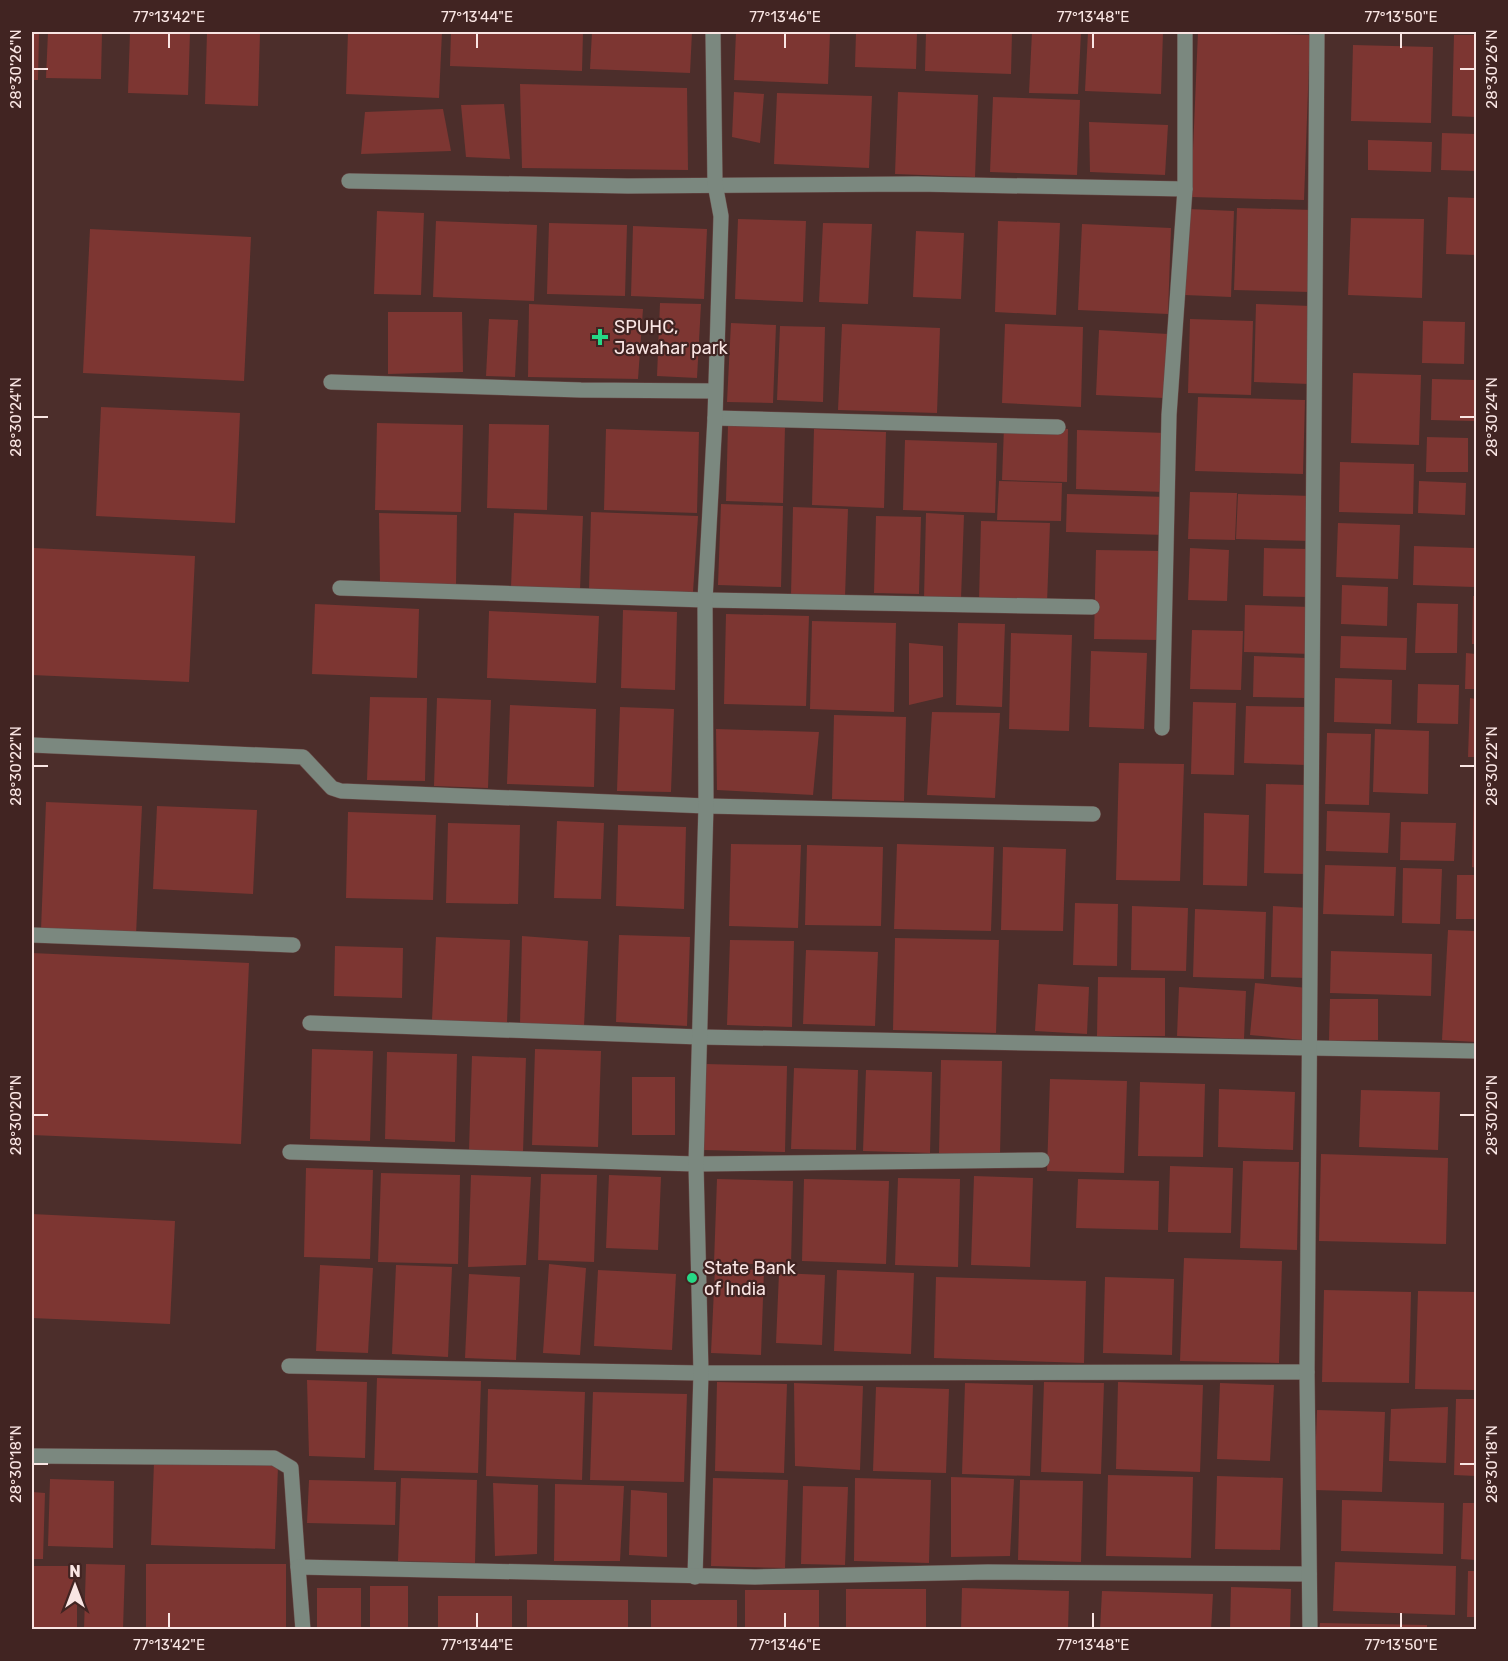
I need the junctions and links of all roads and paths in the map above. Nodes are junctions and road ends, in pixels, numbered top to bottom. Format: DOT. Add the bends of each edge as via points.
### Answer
graph roads {
  1 [pos="713,32"];
  2 [pos="1185,32"];
  3 [pos="1317,32"];
  4 [pos="349,180"];
  5 [pos="715,184"];
  6 [pos="1185,189"];
  7 [pos="331,382"];
  8 [pos="714,392"];
  9 [pos="715,418"];
  10 [pos="1058,427"];
  11 [pos="340,588"];
  12 [pos="705,600"];
  13 [pos="1092,608"];
  14 [pos="1162,728"];
  15 [pos="32,745"];
  16 [pos="706,807"];
  17 [pos="1093,814"];
  18 [pos="32,935"];
  19 [pos="292,945"];
  20 [pos="310,1023"];
  21 [pos="700,1037"];
  22 [pos="1311,1049"];
  23 [pos="1476,1051"];
  24 [pos="290,1152"];
  25 [pos="1042,1160"];
  26 [pos="696,1164"];
  27 [pos="289,1366"];
  28 [pos="1307,1372"];
  29 [pos="701,1373"];
  30 [pos="32,1456"];
  31 [pos="298,1568"];
  32 [pos="1309,1574"];
  33 [pos="695,1577"];
  34 [pos="303,1629"];
  35 [pos="1310,1629"];
  1 -- 5 [label="street"];
  2 -- 6 [label="street"];
  3 -- 22 [label="street"];
  4 -- 5 [label="street"];
  5 -- 6 [label="street"];
  5 -- 8 [label="street" via="721,216"];
  6 -- 14 [label="street" via="1169,415"];
  7 -- 8 [label="street"];
  8 -- 9 [label="street"];
  9 -- 10 [label="street"];
  9 -- 12 [label="street"];
  11 -- 12 [label="street"];
  12 -- 13 [label="street"];
  12 -- 16 [label="street"];
  15 -- 16 [label="street" via="303,757 332,788 341,791"];
  16 -- 17 [label="street"];
  16 -- 21 [label="street"];
  18 -- 19 [label="street"];
  20 -- 21 [label="street"];
  21 -- 22 [label="street"];
  21 -- 26 [label="street"];
  22 -- 23 [label="street"];
  22 -- 28 [label="street"];
  24 -- 26 [label="street"];
  25 -- 26 [label="street"];
  26 -- 29 [label="street"];
  27 -- 29 [label="street"];
  28 -- 29 [label="street"];
  28 -- 32 [label="street"];
  29 -- 33 [label="street"];
  30 -- 31 [label="street" via="274,1458 291,1468"];
  31 -- 33 [label="street"];
  31 -- 34 [label="street"];
  32 -- 33 [label="street"];
  32 -- 35 [label="street"];
}
